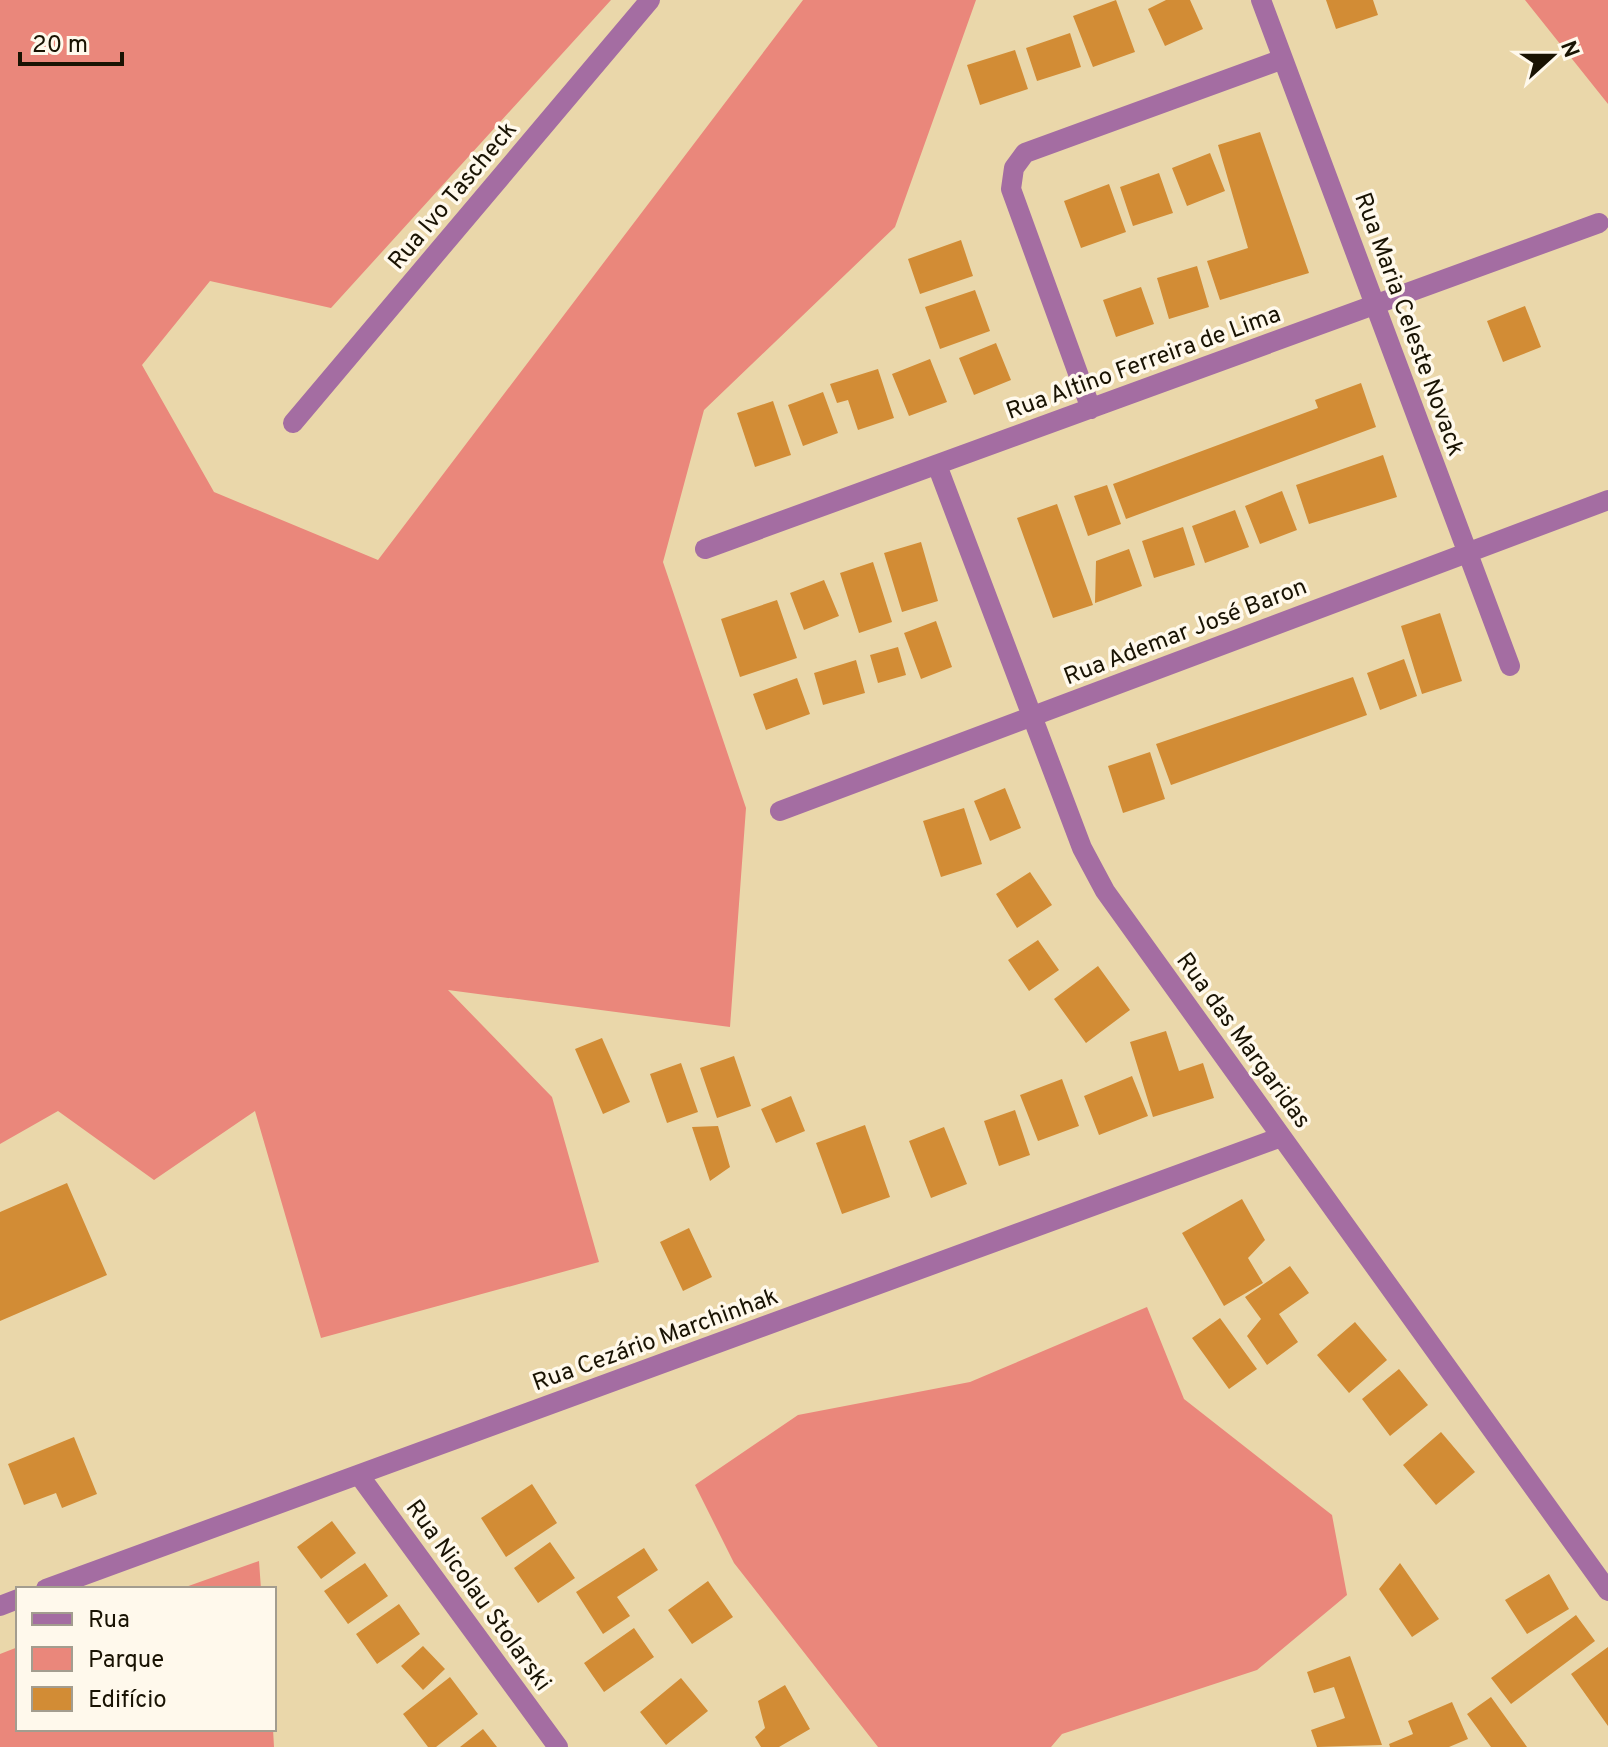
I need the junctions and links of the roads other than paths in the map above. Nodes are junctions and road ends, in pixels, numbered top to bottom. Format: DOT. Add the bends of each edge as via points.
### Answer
graph roads {
  1 [pos="650,0"];
  2 [pos="1261,0"];
  3 [pos="1283,59"];
  4 [pos="1599,223"];
  5 [pos="1375,305"];
  6 [pos="1091,409"];
  7 [pos="293,423"];
  8 [pos="937,465"];
  9 [pos="1608,500"];
  10 [pos="705,549"];
  11 [pos="1468,553"];
  12 [pos="1510,666"];
  13 [pos="1031,717"];
  14 [pos="780,811"];
  15 [pos="1281,1137"];
  16 [pos="359,1475"];
  17 [pos="51,1587"];
  18 [pos="1608,1591"];
  19 [pos="558,1747"];
  1 -- 7 [label="street, Rua Ivo Tascheck"];
  2 -- 3 [label="street, Rua Maria Celeste Novack"];
  3 -- 5 [label="street, Rua Maria Celeste Novack"];
  3 -- 6 [label="street" via="1025,153 1014,168 1011,189"];
  4 -- 5 [label="street, Rua Altino Ferreira de Lima"];
  5 -- 6 [label="street, Rua Altino Ferreira de Lima"];
  5 -- 11 [label="street, Rua Maria Celeste Novack"];
  6 -- 8 [label="street, Rua Altino Ferreira de Lima"];
  8 -- 10 [label="street, Rua Altino Ferreira de Lima"];
  8 -- 13 [label="street, Rua das Margaridas"];
  9 -- 11 [label="street, Rua Ademar José Baron"];
  11 -- 12 [label="street, Rua Maria Celeste Novack"];
  11 -- 13 [label="street, Rua Ademar José Baron"];
  13 -- 14 [label="street, Rua Ademar José Baron"];
  13 -- 15 [label="street, Rua das Margaridas" via="1082,848 1105,891"];
  15 -- 16 [label="street, Rua Cezário Marchinhak"];
  15 -- 18 [label="street, Rua das Margaridas"];
  16 -- 17 [label="street, Rua Cezário Marchinhak"];
  16 -- 19 [label="street, Rua Nicolau Stolarski"];
}
